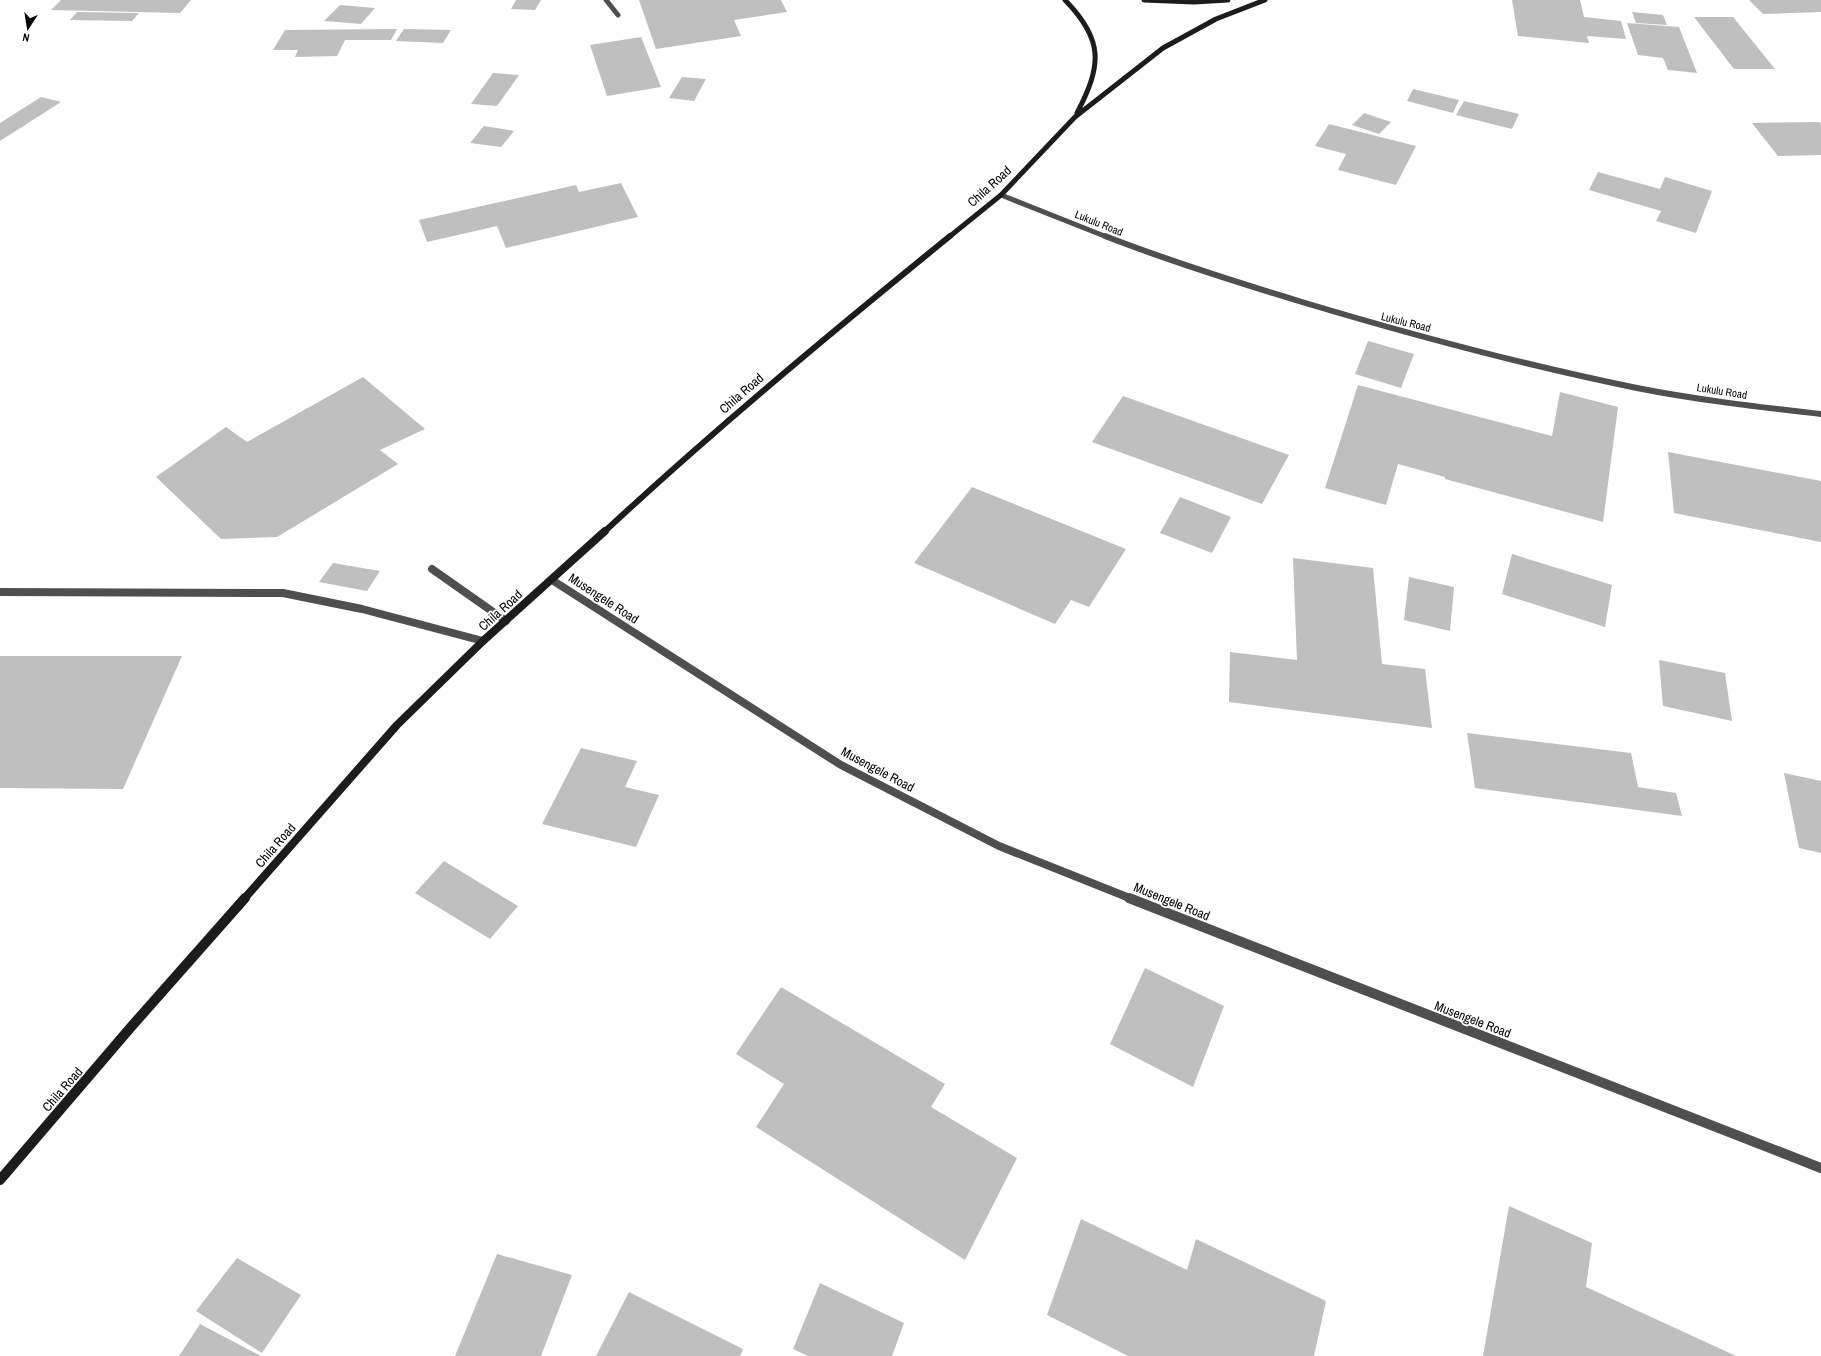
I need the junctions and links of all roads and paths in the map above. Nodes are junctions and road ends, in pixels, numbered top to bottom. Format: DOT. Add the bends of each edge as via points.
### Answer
graph roads {
  1 [pos="606,0"];
  2 [pos="1065,0"];
  3 [pos="1144,0"];
  4 [pos="1228,0"];
  5 [pos="1265,0"];
  6 [pos="618,15"];
  7 [pos="1074,117"];
  8 [pos="1001,194"];
  9 [pos="1821,414"];
  10 [pos="432,569"];
  11 [pos="552,580"];
  12 [pos="0,592"];
  13 [pos="506,621"];
  14 [pos="483,641"];
  15 [pos="1821,1168"];
  16 [pos="0,1180"];
  1 -- 6 [label="street"];
  2 -- 7 [label="street, Chila Road" via="1074,8 1094,44 1095,66 1085,97"];
  3 -- 4 [label="street"];
  5 -- 7 [label="street, Chila Road" via="1216,19 1162,48"];
  7 -- 8 [label="street, Chila Road"];
  8 -- 9 [label="street, Lukulu Road" via="1125,244 1372,323 1638,388"];
  8 -- 11 [label="street, Chila Road" via="807,352 680,461"];
  10 -- 13 [label="street"];
  11 -- 13 [label="street, Chila Road"];
  11 -- 15 [label="street, Musengele Road" via="841,765 999,846 1256,949"];
  12 -- 14 [label="street" via="283,593 362,609"];
  13 -- 14 [label="street, Chila Road"];
  14 -- 16 [label="street, Chila Road" via="397,725"];
}
